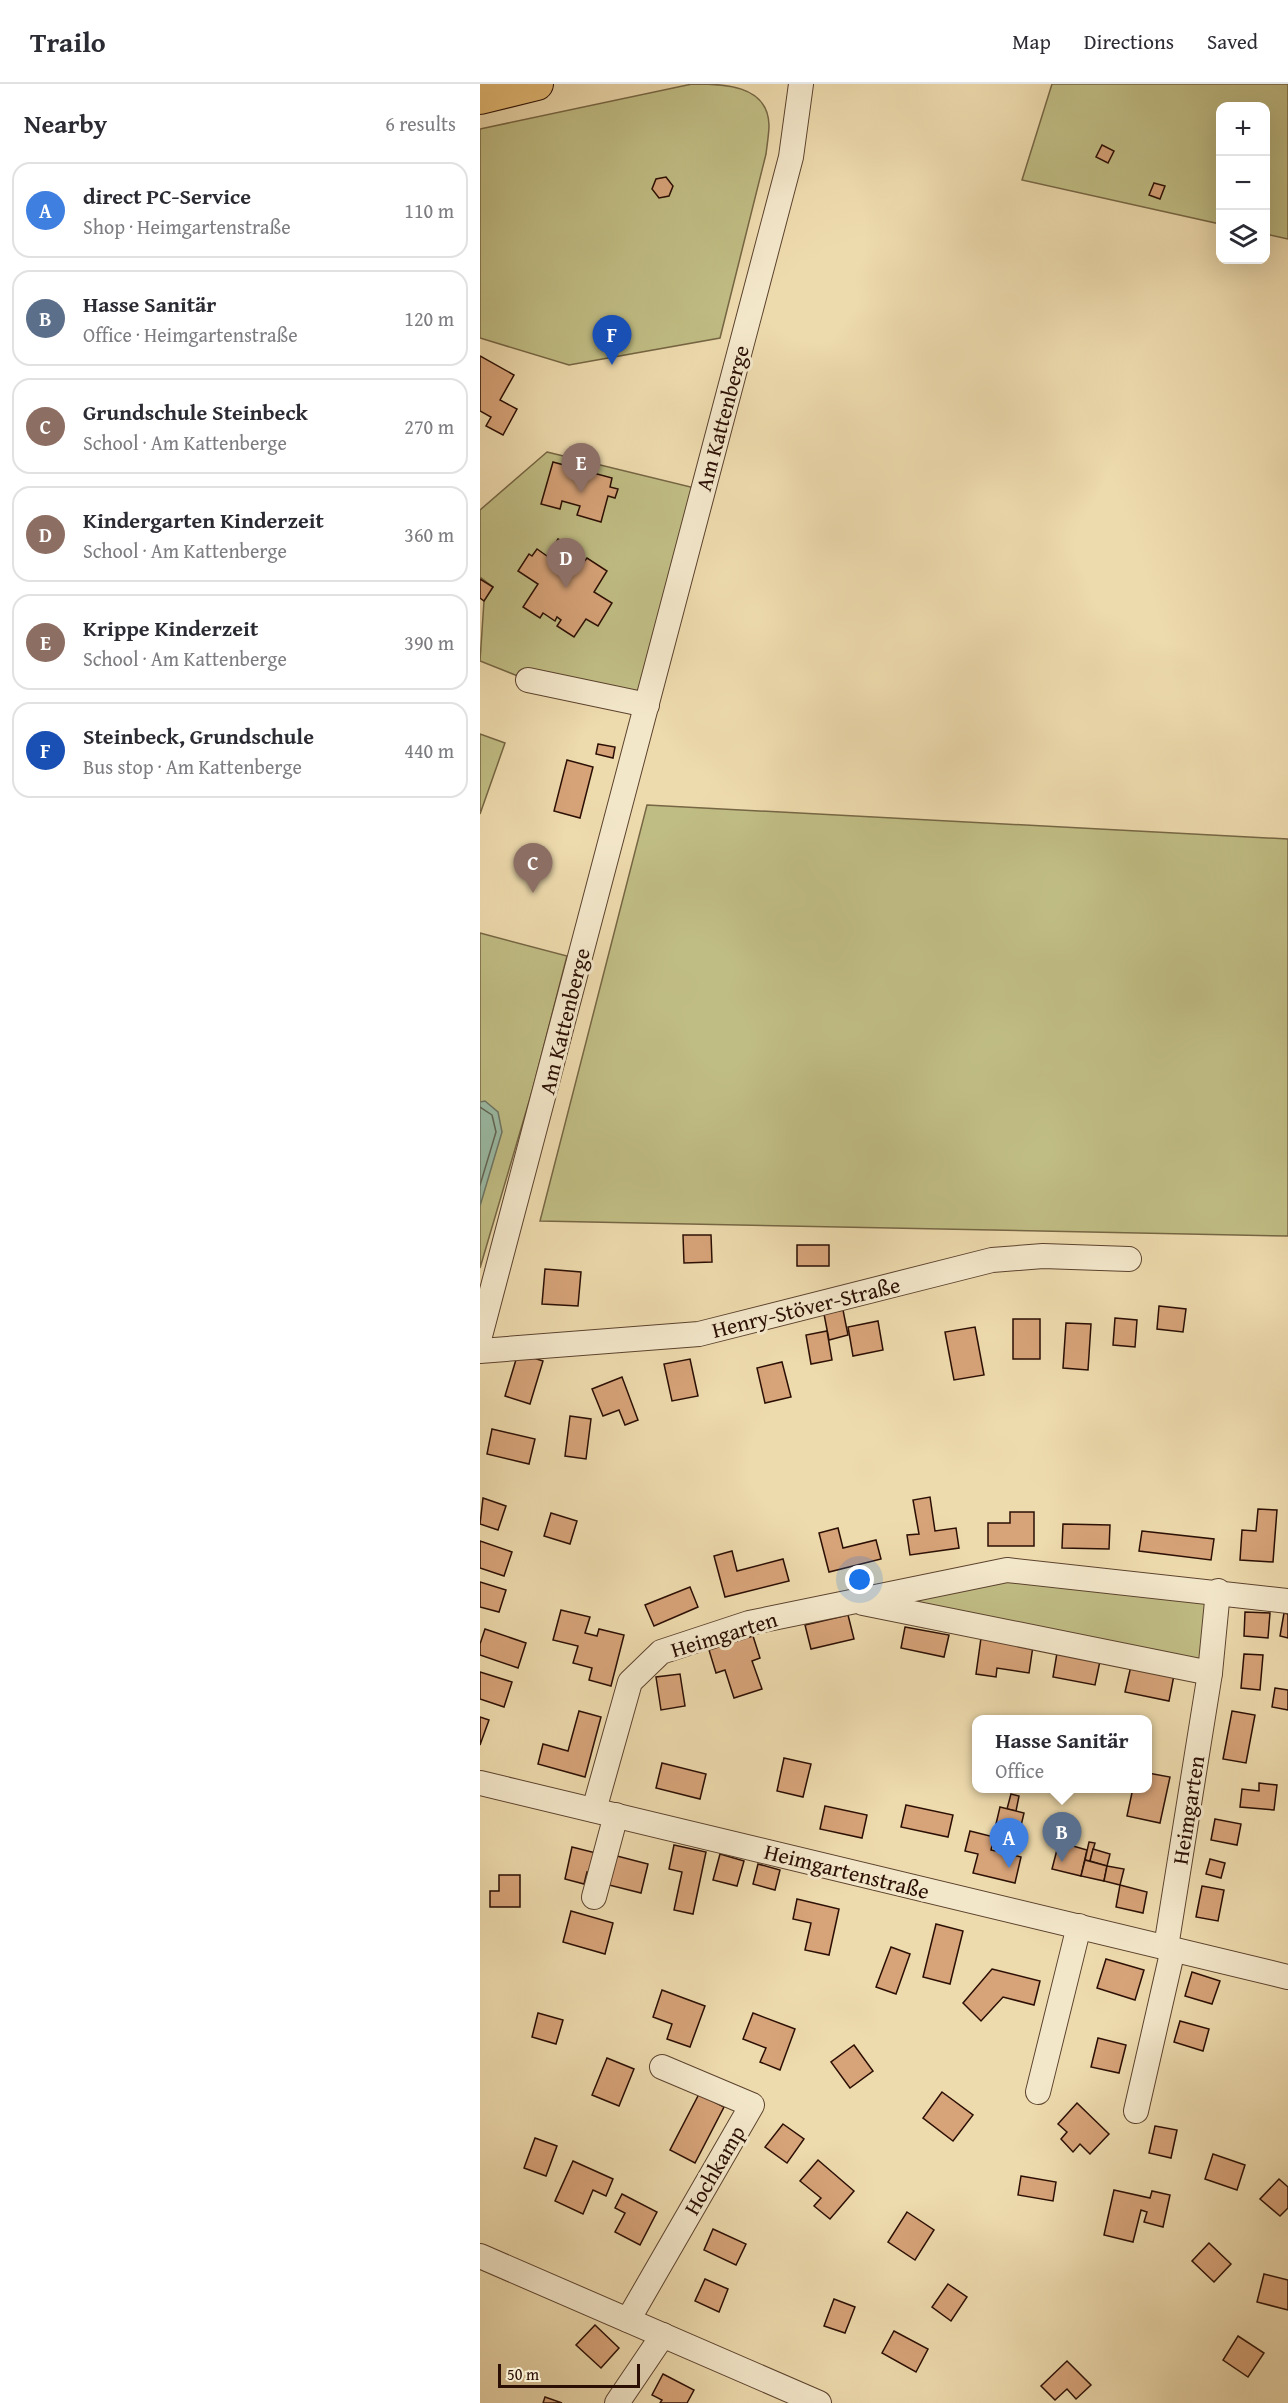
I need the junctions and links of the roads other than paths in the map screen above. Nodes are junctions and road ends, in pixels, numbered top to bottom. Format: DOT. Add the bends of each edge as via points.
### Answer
graph roads {
  1 [pos="537,84"];
  2 [pos="784,84"];
  3 [pos="801,84"];
  4 [pos="480,98"];
  5 [pos="794,130"];
  6 [pos="528,680"];
  7 [pos="647,705"];
  8 [pos="1129,1259"];
  9 [pos="487,1287"];
  10 [pos="480,1336"];
  11 [pos="480,1351"];
  12 [pos="1218,1591"];
  13 [pos="1288,1600"];
  14 [pos="852,1601"];
  15 [pos="1210,1673"];
  16 [pos="480,1783"];
  17 [pos="605,1813"];
  18 [pos="594,1898"];
  19 [pos="1079,1926"];
  20 [pos="1169,1948"];
  21 [pos="1288,1977"];
  22 [pos="662,2067"];
  23 [pos="1038,2092"];
  24 [pos="1136,2111"];
  25 [pos="480,2256"];
  26 [pos="628,2320"];
  27 [pos="663,2335"];
  28 [pos="617,2403"];
  29 [pos="819,2403"];
  1 -- 4 [label="main road"];
  2 -- 5 [label="street, Am Kattenberge"];
  3 -- 5 [label="street, Am Kattenberge"];
  5 -- 7 [label="street, Am Kattenberge" via="791,157"];
  6 -- 7 [label="street"];
  7 -- 9 [label="street, Am Kattenberge"];
  8 -- 11 [label="street, Henry-Stöver-Straße" via="1042,1256 992,1260 699,1334"];
  9 -- 10 [label="street, Am Kattenberge"];
  12 -- 13 [label="street, Heimgarten"];
  12 -- 14 [label="street, Heimgarten" via="1007,1570"];
  12 -- 15 [label="street, Heimgarten"];
  14 -- 15 [label="street, Heimgarten"];
  14 -- 17 [label="street, Heimgarten" via="750,1623 661,1652 630,1682"];
  15 -- 20 [label="street, Heimgarten"];
  16 -- 17 [label="street, Heimgartenstraße"];
  17 -- 18 [label="street"];
  17 -- 19 [label="street, Heimgartenstraße"];
  19 -- 20 [label="street, Heimgartenstraße"];
  19 -- 23 [label="street"];
  20 -- 21 [label="street, Heimgartenstraße"];
  20 -- 24 [label="street"];
  22 -- 26 [label="street, Hochkamp" via="752,2105"];
  25 -- 26 [label="street"];
  26 -- 27 [label="street"];
  27 -- 28 [label="street"];
  27 -- 29 [label="street"];
}
